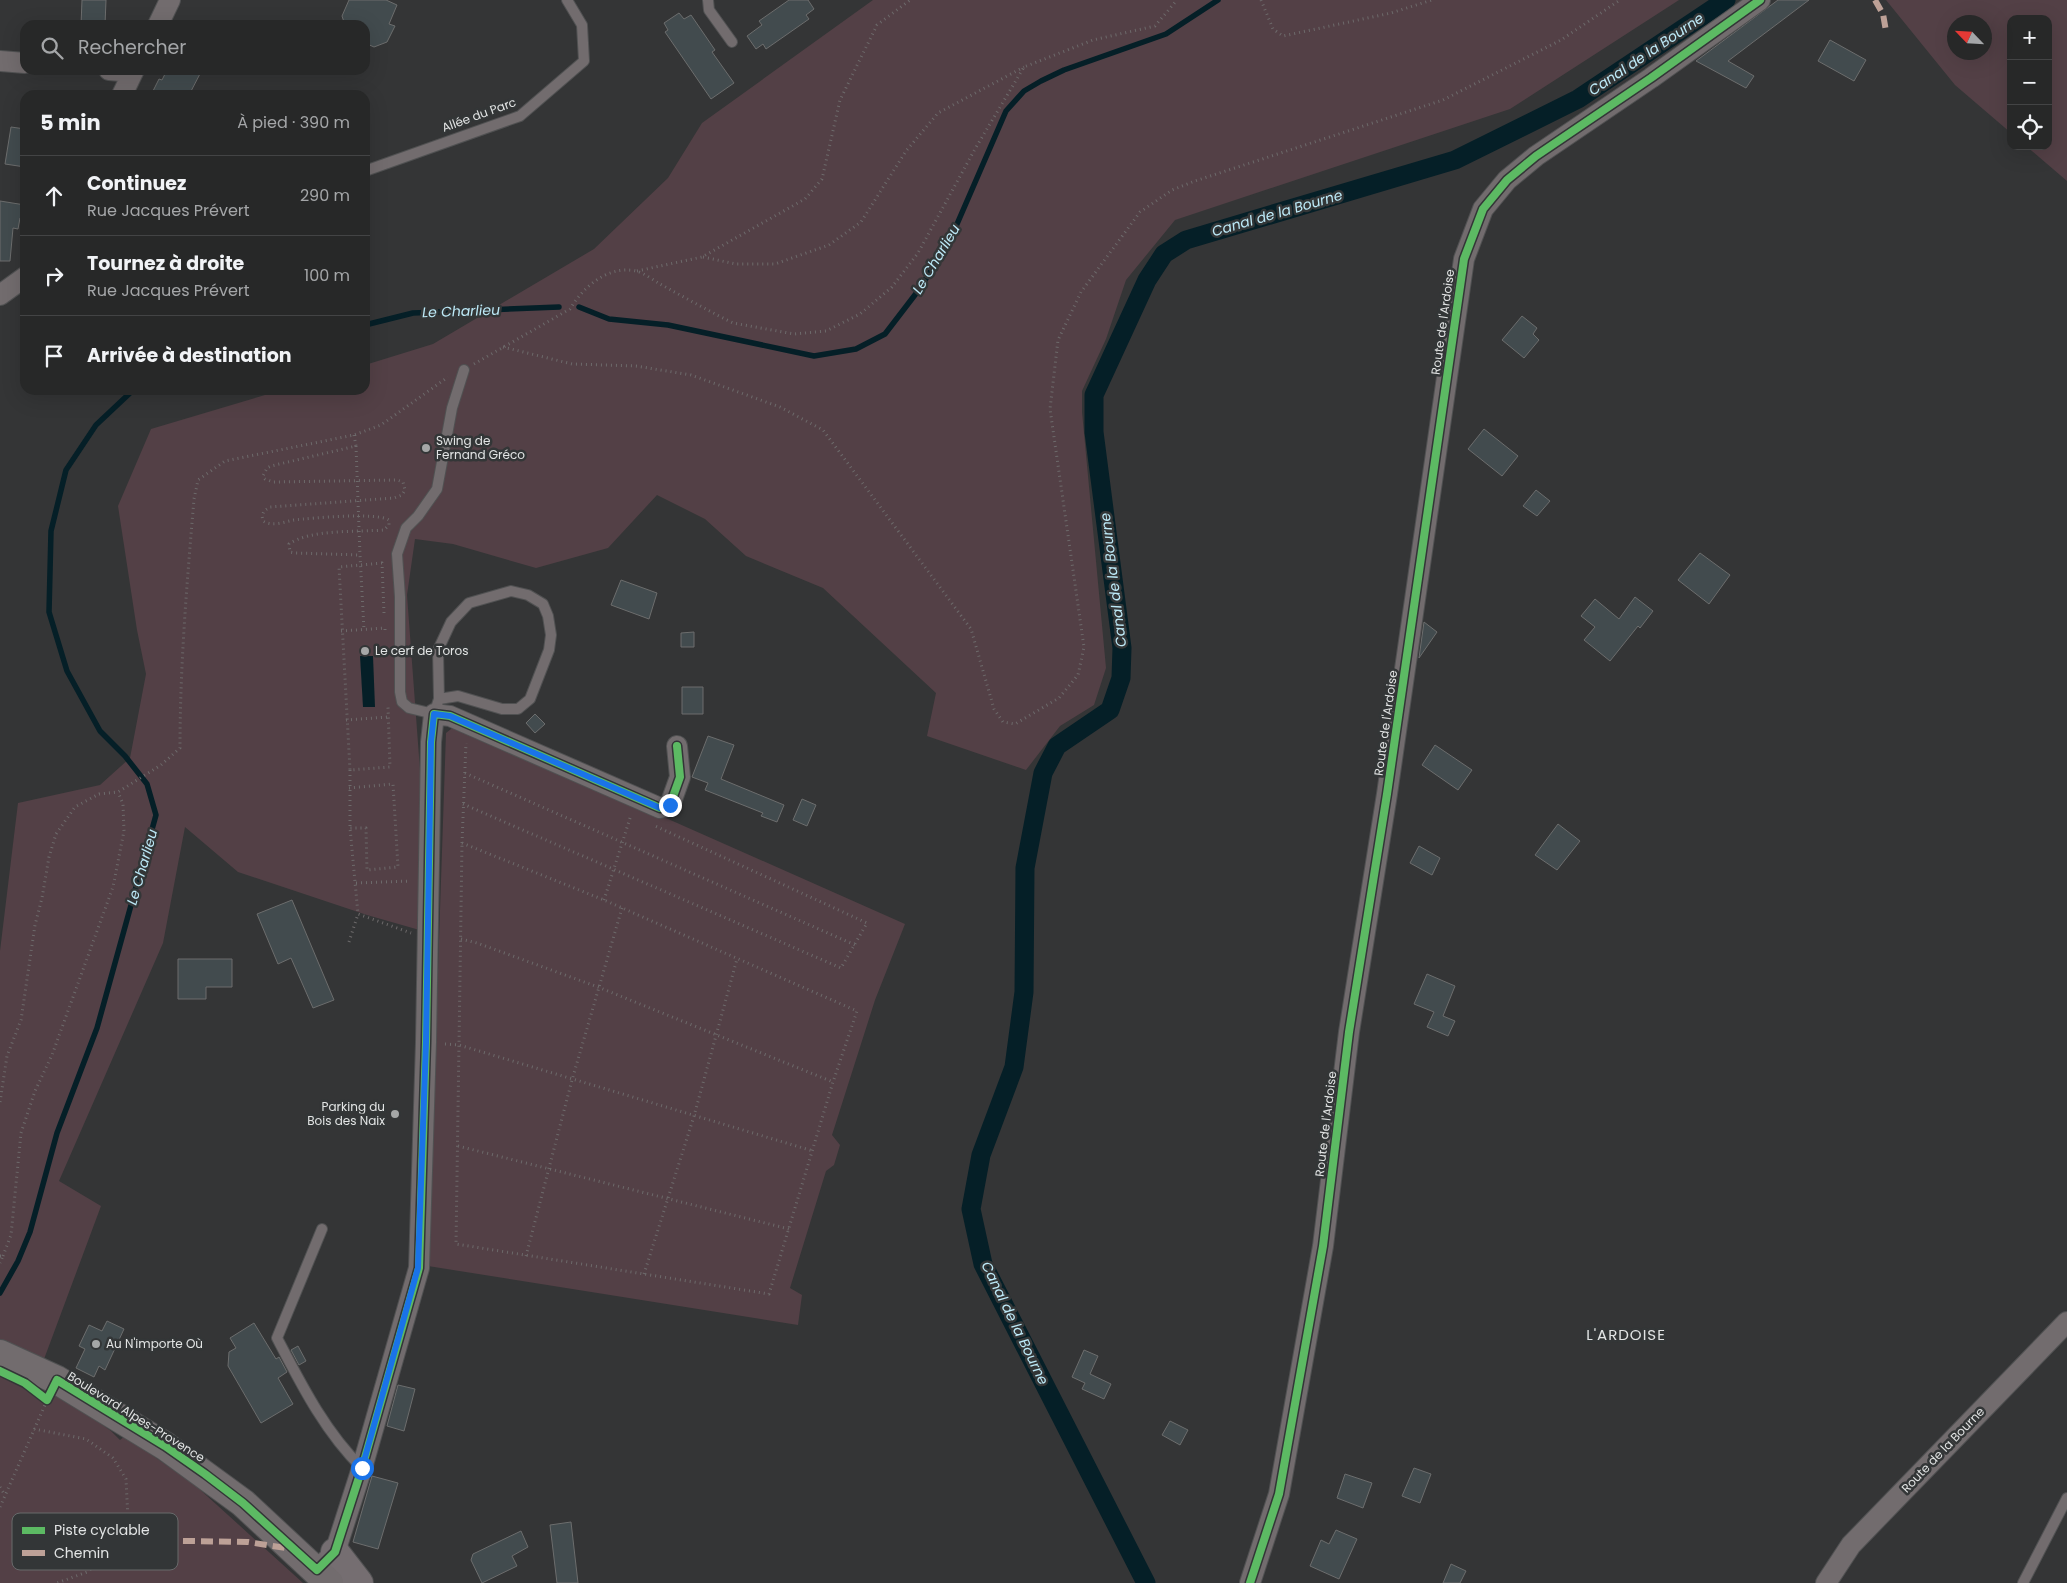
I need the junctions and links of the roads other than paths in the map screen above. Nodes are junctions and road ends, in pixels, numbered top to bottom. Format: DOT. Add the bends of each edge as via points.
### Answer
graph roads {
  1 [pos="170,0"];
  2 [pos="567,0"];
  3 [pos="708,0"];
  4 [pos="1760,0"];
  5 [pos="160,20"];
  6 [pos="732,42"];
  7 [pos="0,61"];
  8 [pos="20,63"];
  9 [pos="132,75"];
  10 [pos="124,90"];
  11 [pos="370,169"];
  12 [pos="20,280"];
  13 [pos="0,296"];
  14 [pos="464,370"];
  15 [pos="436,706"];
  16 [pos="677,746"];
  17 [pos="322,1229"];
  18 [pos="2067,1322"];
  19 [pos="5,1356"];
  20 [pos="362,1468"];
  21 [pos="2067,1498"];
  22 [pos="327,1568"];
  23 [pos="359,1583"];
  24 [pos="1250,1583"];
  25 [pos="1827,1583"];
  26 [pos="2022,1583"];
  1 -- 5 [label="street"];
  2 -- 11 [label="lane, Allée du Parc" via="582,25 584,61 520,116"];
  3 -- 6 [label="lane" via="709,10"];
  4 -- 24 [label="street, Route de l'Ardoise" via="1536,156 1507,180 1483,209 1464,259 1387,794 1349,1032 1323,1246 1279,1494"];
  7 -- 8 [label="street"];
  9 -- 10 [label="street"];
  12 -- 13 [label="street"];
  14 -- 15 [label="lane" via="452,408 436,489 406,528 397,554 402,702 409,708"];
  15 -- 15 [label="lane" via="458,696 502,709 518,709 530,699 549,650 551,635 543,604 528,595 511,591 469,603 451,622 438,650"];
  15 -- 16 [label="street" via="450,716 660,808 670,805 680,777"];
  15 -- 20 [label="street" via="431,742 418,1268"];
  17 -- 20 [label="lane" via="277,1338 310,1400 344,1450"];
  18 -- 25 [label="street, Route de la Bourne" via="1852,1545"];
  19 -- 22 [label="main road, Boulevard Alpes-Provence" via="57,1380 165,1446"];
  20 -- 22 [label="street"];
  21 -- 26 [label="lane"];
  22 -- 23 [label="street"];
}
